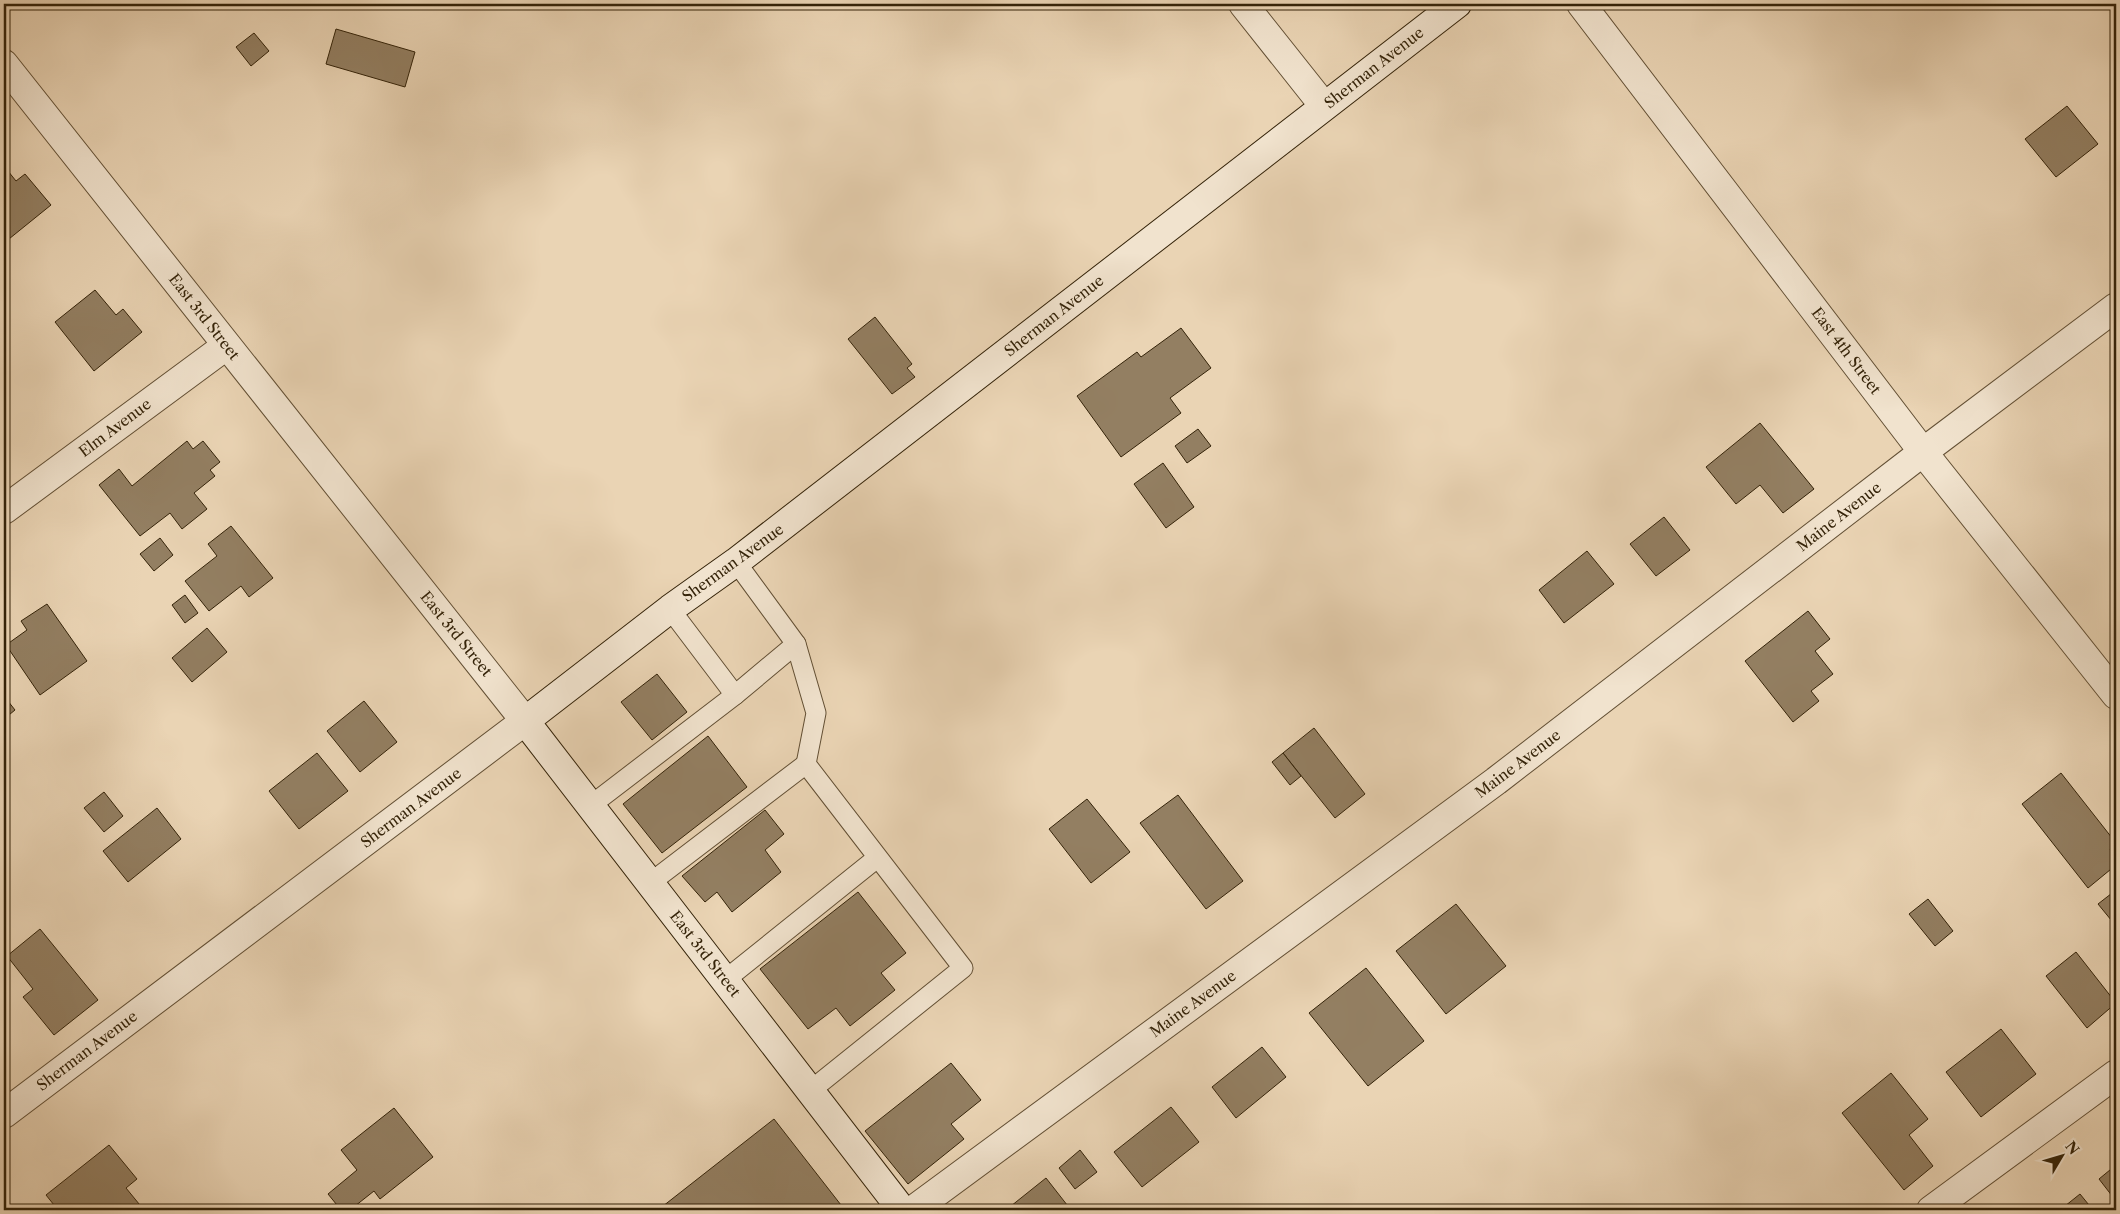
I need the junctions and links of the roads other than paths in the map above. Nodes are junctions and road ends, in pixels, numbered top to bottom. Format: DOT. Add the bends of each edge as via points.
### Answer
graph roads {
  1 [pos="1243,4"];
  2 [pos="1457,4"];
  3 [pos="1581,4"];
  4 [pos="4,64"];
  5 [pos="1324,106"];
  6 [pos="2116,307"];
  7 [pos="226,346"];
  8 [pos="1924,452"];
  9 [pos="4,510"];
  10 [pos="736,562"];
  11 [pos="670,609"];
  12 [pos="796,644"];
  13 [pos="734,695"];
  14 [pos="2116,695"];
  15 [pos="525,721"];
  16 [pos="806,764"];
  17 [pos="590,806"];
  18 [pos="878,858"];
  19 [pos="650,883"];
  20 [pos="725,980"];
  21 [pos="2116,1074"];
  22 [pos="810,1091"];
  23 [pos="4,1114"];
  24 [pos="902,1210"];
  25 [pos="913,1210"];
  26 [pos="1931,1210"];
  1 -- 5 [label="street"];
  2 -- 5 [label="street, Sherman Avenue"];
  3 -- 8 [label="street, East 4th Street"];
  4 -- 7 [label="street, East 3rd Street"];
  5 -- 10 [label="street, Sherman Avenue"];
  6 -- 8 [label="street, Maine Avenue"];
  7 -- 9 [label="street, Elm Avenue"];
  7 -- 15 [label="street, East 3rd Street"];
  8 -- 14 [label="street, East 4th Street"];
  8 -- 25 [label="street, Maine Avenue" via="1496,781"];
  10 -- 11 [label="street, Sherman Avenue"];
  10 -- 12 [label="lane"];
  11 -- 13 [label="lane"];
  11 -- 15 [label="street, Sherman Avenue"];
  12 -- 13 [label="lane"];
  12 -- 16 [label="lane" via="816,713"];
  13 -- 17 [label="lane"];
  15 -- 17 [label="street, East 3rd Street"];
  15 -- 23 [label="street, Sherman Avenue"];
  16 -- 18 [label="lane"];
  16 -- 19 [label="lane"];
  17 -- 19 [label="street, East 3rd Street"];
  18 -- 20 [label="lane"];
  18 -- 22 [label="lane" via="963,968"];
  19 -- 20 [label="street, East 3rd Street"];
  20 -- 22 [label="street, East 3rd Street"];
  21 -- 26 [label="street"];
  22 -- 24 [label="street, East 3rd Street"];
}
